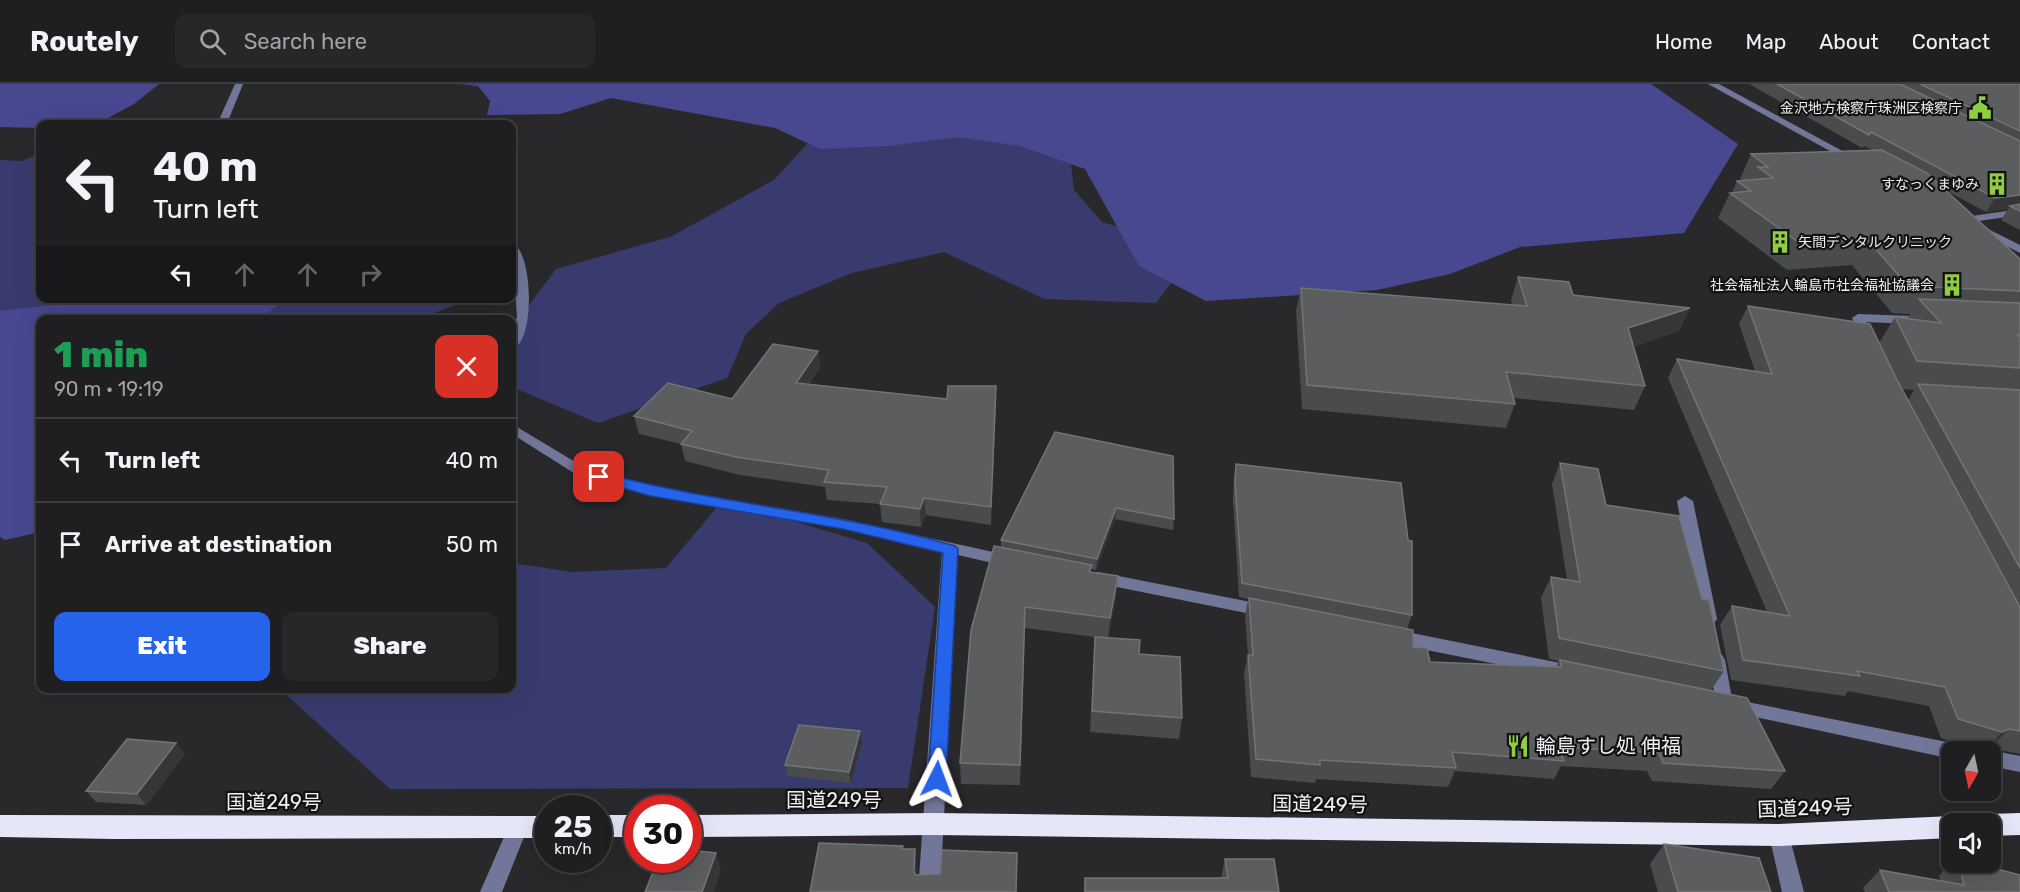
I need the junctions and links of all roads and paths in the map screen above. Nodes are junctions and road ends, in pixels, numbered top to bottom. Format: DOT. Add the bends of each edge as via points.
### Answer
graph roads {
  1 [pos="239,84"];
  2 [pos="1712,84"];
  3 [pos="225,120"];
  4 [pos="1859,163"];
  5 [pos="2020,212"];
  6 [pos="2020,250"];
  7 [pos="516,257"];
  8 [pos="1928,321"];
  9 [pos="516,335"];
  10 [pos="1875,357"];
  11 [pos="516,431"];
  12 [pos="1685,501"];
  13 [pos="950,549"];
  14 [pos="1032,566"];
  15 [pos="1078,574"];
  16 [pos="1287,615"];
  17 [pos="1380,634"];
  18 [pos="1576,674"];
  19 [pos="1701,700"];
  20 [pos="1724,704"];
  21 [pos="1941,749"];
  22 [pos="2001,760"];
  23 [pos="2020,764"];
  24 [pos="934,824"];
  25 [pos="2020,824"];
  26 [pos="2001,825"];
  27 [pos="0,826"];
  28 [pos="702,826"];
  29 [pos="518,827"];
  30 [pos="534,827"];
  31 [pos="1941,828"];
  32 [pos="1779,836"];
  33 [pos="490,892"];
  34 [pos="929,892"];
  35 [pos="1793,892"];
  1 -- 3 [label="street"];
  2 -- 4 [label="street"];
  5 -- 6 [label="street" via="1960,217"];
  7 -- 9 [label="street" via="521,271 523,317"];
  8 -- 10 [label="street" via="1858,318"];
  11 -- 13 [label="street" via="582,472 642,489 843,524"];
  12 -- 20 [label="street"];
  13 -- 14 [label="street"];
  13 -- 24 [label="street"];
  15 -- 16 [label="street"];
  17 -- 18 [label="street"];
  19 -- 20 [label="street"];
  20 -- 21 [label="street"];
  22 -- 23 [label="street"];
  24 -- 28 [label="highway, 国道249号"];
  24 -- 32 [label="highway, 国道249号"];
  24 -- 34 [label="street"];
  25 -- 26 [label="highway"];
  27 -- 29 [label="highway, 国道249号"];
  29 -- 30 [label="highway, 国道249号"];
  29 -- 33 [label="street"];
  31 -- 32 [label="highway, 国道249号"];
  32 -- 35 [label="street"];
}
